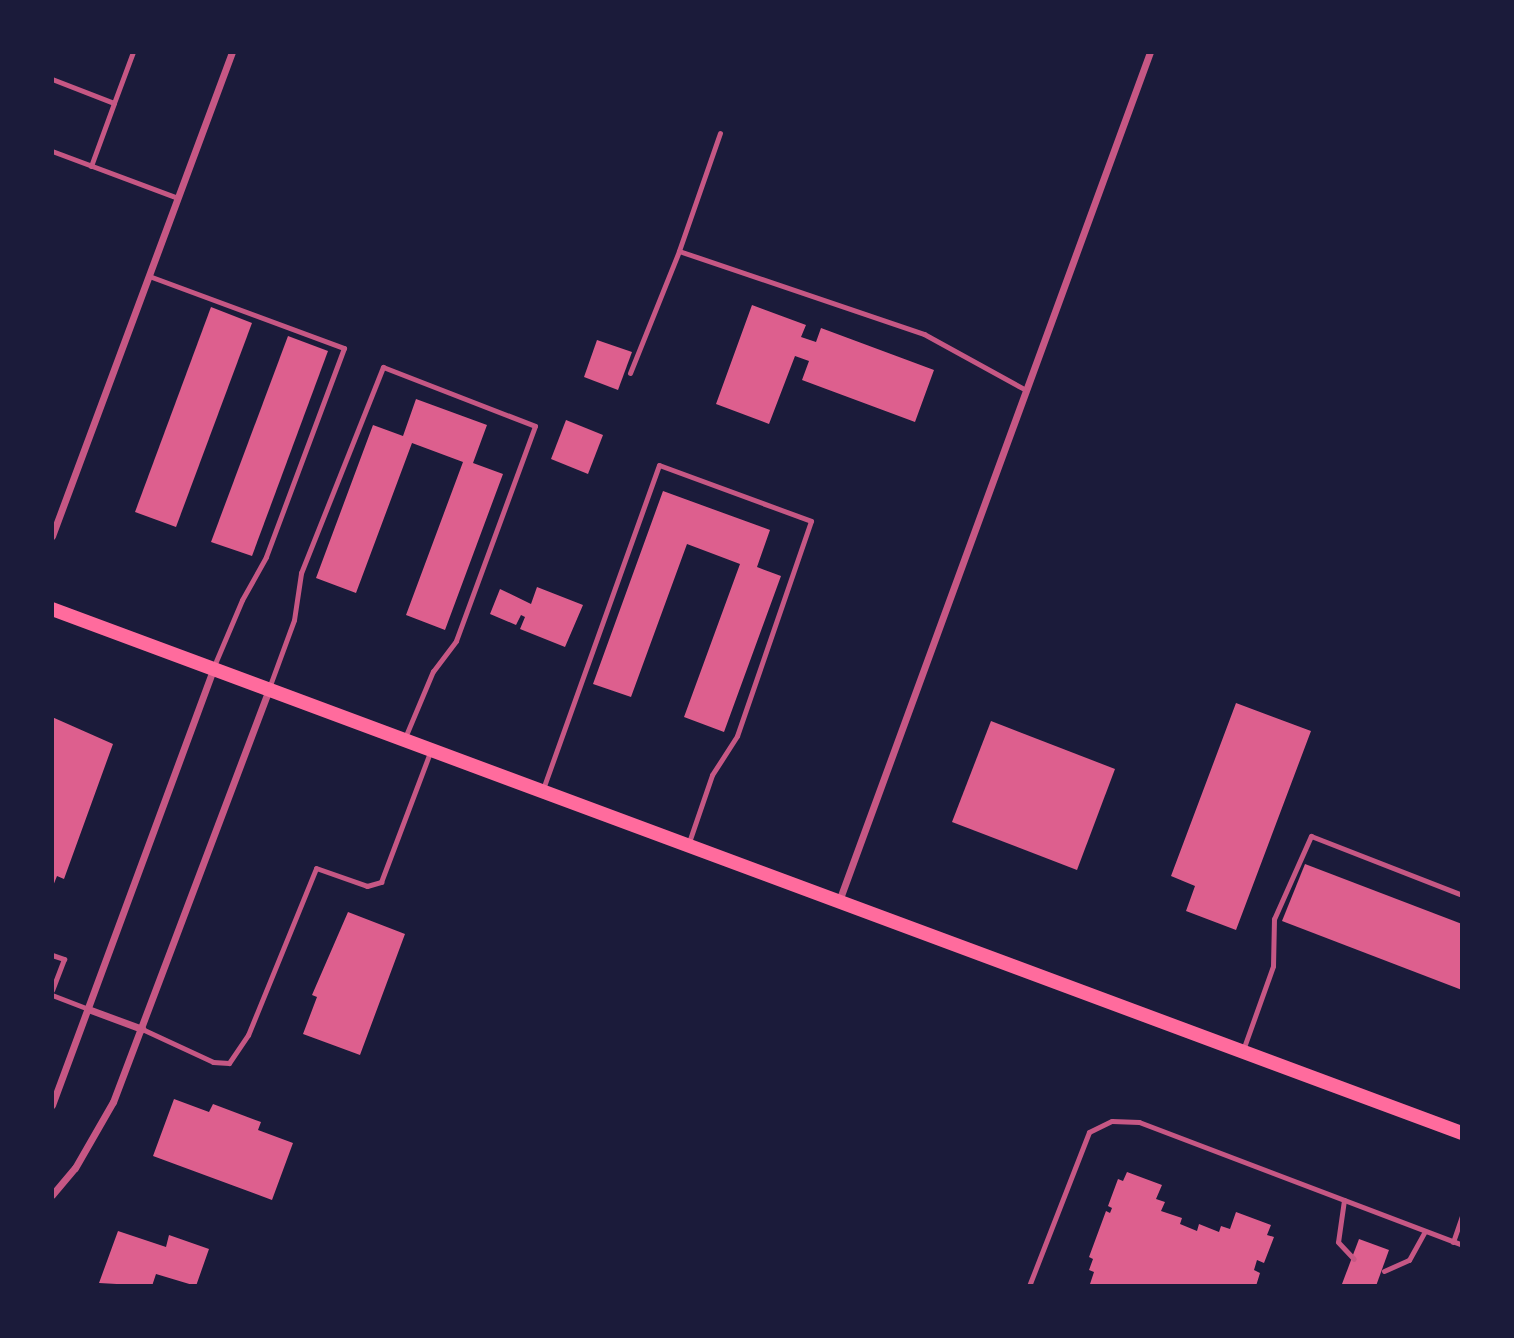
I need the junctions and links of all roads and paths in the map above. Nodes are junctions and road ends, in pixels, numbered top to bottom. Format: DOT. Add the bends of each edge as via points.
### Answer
graph roads {
  1 [pos="133,52"];
  2 [pos="232,52"];
  3 [pos="1150,52"];
  4 [pos="52,79"];
  5 [pos="114,103"];
  6 [pos="720,133"];
  7 [pos="52,151"];
  8 [pos="91,166"];
  9 [pos="178,198"];
  10 [pos="680,251"];
  11 [pos="149,276"];
  12 [pos="630,373"];
  13 [pos="1024,389"];
  14 [pos="52,536"];
  15 [pos="52,609"];
  16 [pos="213,669"];
  17 [pos="269,690"];
  18 [pos="404,740"];
  19 [pos="431,750"];
  20 [pos="542,792"];
  21 [pos="688,845"];
  22 [pos="1461,895"];
  23 [pos="839,901"];
  24 [pos="52,955"];
  25 [pos="52,989"];
  26 [pos="52,995"];
  27 [pos="88,1009"];
  28 [pos="142,1029"];
  29 [pos="1242,1052"];
  30 [pos="52,1105"];
  31 [pos="1461,1133"];
  32 [pos="52,1195"];
  33 [pos="1344,1200"];
  34 [pos="1461,1216"];
  35 [pos="1425,1231"];
  36 [pos="1453,1242"];
  37 [pos="1461,1245"];
  38 [pos="1354,1259"];
  39 [pos="1384,1271"];
  40 [pos="1030,1286"];
  1 -- 5 [label="lane"];
  2 -- 9 [label="street"];
  3 -- 13 [label="street"];
  4 -- 5 [label="lane"];
  5 -- 8 [label="lane"];
  6 -- 10 [label="lane"];
  7 -- 8 [label="lane"];
  8 -- 9 [label="lane"];
  9 -- 11 [label="street"];
  10 -- 12 [label="lane"];
  10 -- 13 [label="lane" via="924,334"];
  11 -- 14 [label="street"];
  11 -- 16 [label="lane" via="344,348 266,557"];
  13 -- 23 [label="street"];
  15 -- 16 [label="main road"];
  16 -- 17 [label="main road"];
  16 -- 27 [label="street"];
  17 -- 18 [label="main road"];
  17 -- 18 [label="lane" via="294,620 301,573 383,366 535,426 456,641 433,671"];
  17 -- 28 [label="street"];
  18 -- 19 [label="main road"];
  19 -- 20 [label="main road"];
  19 -- 28 [label="lane" via="381,882 367,886 316,868 248,1035 229,1063 213,1062"];
  20 -- 21 [label="main road"];
  20 -- 21 [label="lane" via="659,465 811,521 737,736 712,775"];
  21 -- 23 [label="main road"];
  22 -- 29 [label="lane" via="1311,836 1274,919 1273,965"];
  23 -- 29 [label="main road"];
  24 -- 25 [label="lane" via="64,959"];
  26 -- 27 [label="lane"];
  27 -- 28 [label="street"];
  27 -- 30 [label="street"];
  28 -- 32 [label="street" via="92,1142"];
  29 -- 31 [label="main road"];
  33 -- 35 [label="lane"];
  33 -- 38 [label="lane" via="1338,1242"];
  33 -- 40 [label="lane" via="1139,1122 1112,1121 1089,1132"];
  34 -- 36 [label="lane"];
  35 -- 36 [label="lane"];
  35 -- 39 [label="lane" via="1409,1260"];
  36 -- 37 [label="lane"];
}
